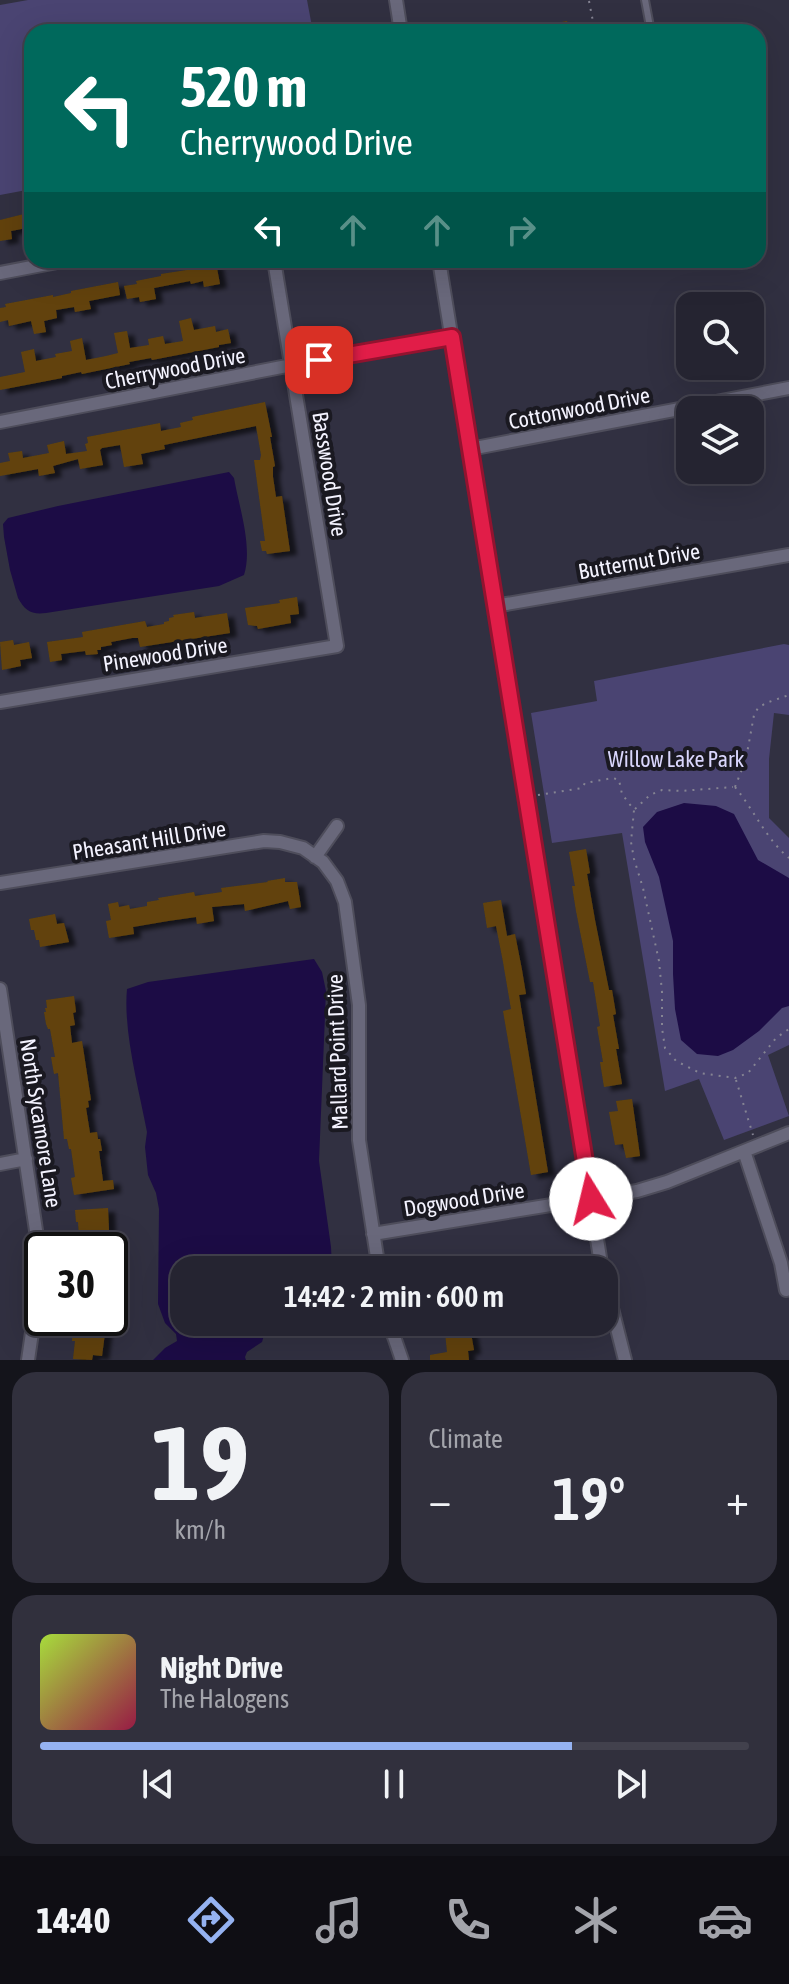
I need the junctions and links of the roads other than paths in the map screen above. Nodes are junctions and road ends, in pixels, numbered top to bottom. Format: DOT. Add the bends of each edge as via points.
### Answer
graph roads {
  1 [pos="396,0"];
  2 [pos="645,0"];
  3 [pos="400,24"];
  4 [pos="650,24"];
  5 [pos="26,268"];
  6 [pos="275,268"];
  7 [pos="440,268"];
  8 [pos="0,273"];
  9 [pos="452,337"];
  10 [pos="292,365"];
  11 [pos="789,388"];
  12 [pos="0,422"];
  13 [pos="470,449"];
  14 [pos="789,555"];
  15 [pos="495,606"];
  16 [pos="337,646"];
  17 [pos="0,702"];
  18 [pos="337,826"];
  19 [pos="303,848"];
  20 [pos="315,857"];
  21 [pos="0,883"];
  22 [pos="0,989"];
  23 [pos="789,1133"];
  24 [pos="744,1151"];
  25 [pos="26,1159"];
  26 [pos="0,1164"];
  27 [pos="591,1199"];
  28 [pos="373,1234"];
  29 [pos="377,1256"];
  30 [pos="600,1256"];
  31 [pos="786,1290"];
  32 [pos="618,1332"];
  33 [pos="394,1336"];
  34 [pos="28,1360"];
  35 [pos="402,1360"];
  36 [pos="625,1360"];
  1 -- 3 [label="street"];
  2 -- 4 [label="lane"];
  5 -- 8 [label="street"];
  6 -- 10 [label="street, Basswood Drive"];
  7 -- 9 [label="street"];
  9 -- 10 [label="street, Cherrywood Drive"];
  9 -- 13 [label="street"];
  10 -- 12 [label="street, Cherrywood Drive"];
  10 -- 16 [label="street, Basswood Drive"];
  11 -- 13 [label="street, Cottonwood Drive"];
  13 -- 15 [label="street"];
  14 -- 15 [label="street, Butternut Drive"];
  15 -- 27 [label="street"];
  16 -- 17 [label="street, Pinewood Drive"];
  18 -- 20 [label="street"];
  19 -- 20 [label="street, Mallard Point Drive"];
  19 -- 21 [label="street, Pheasant Hill Drive" via="264,841"];
  20 -- 28 [label="street, Mallard Point Drive" via="337,881 351,938 359,1005 359,1140"];
  22 -- 25 [label="street, North Sycamore Lane"];
  23 -- 24 [label="street, Dogwood Drive"];
  24 -- 27 [label="street, Dogwood Drive" via="654,1186"];
  24 -- 31 [label="street"];
  25 -- 26 [label="street"];
  25 -- 34 [label="street, North Sycamore Lane" via="38,1263"];
  27 -- 28 [label="street, Dogwood Drive"];
  27 -- 30 [label="street"];
  28 -- 29 [label="street, Mallard Point Drive"];
  32 -- 36 [label="street"];
  33 -- 35 [label="street"];
}
